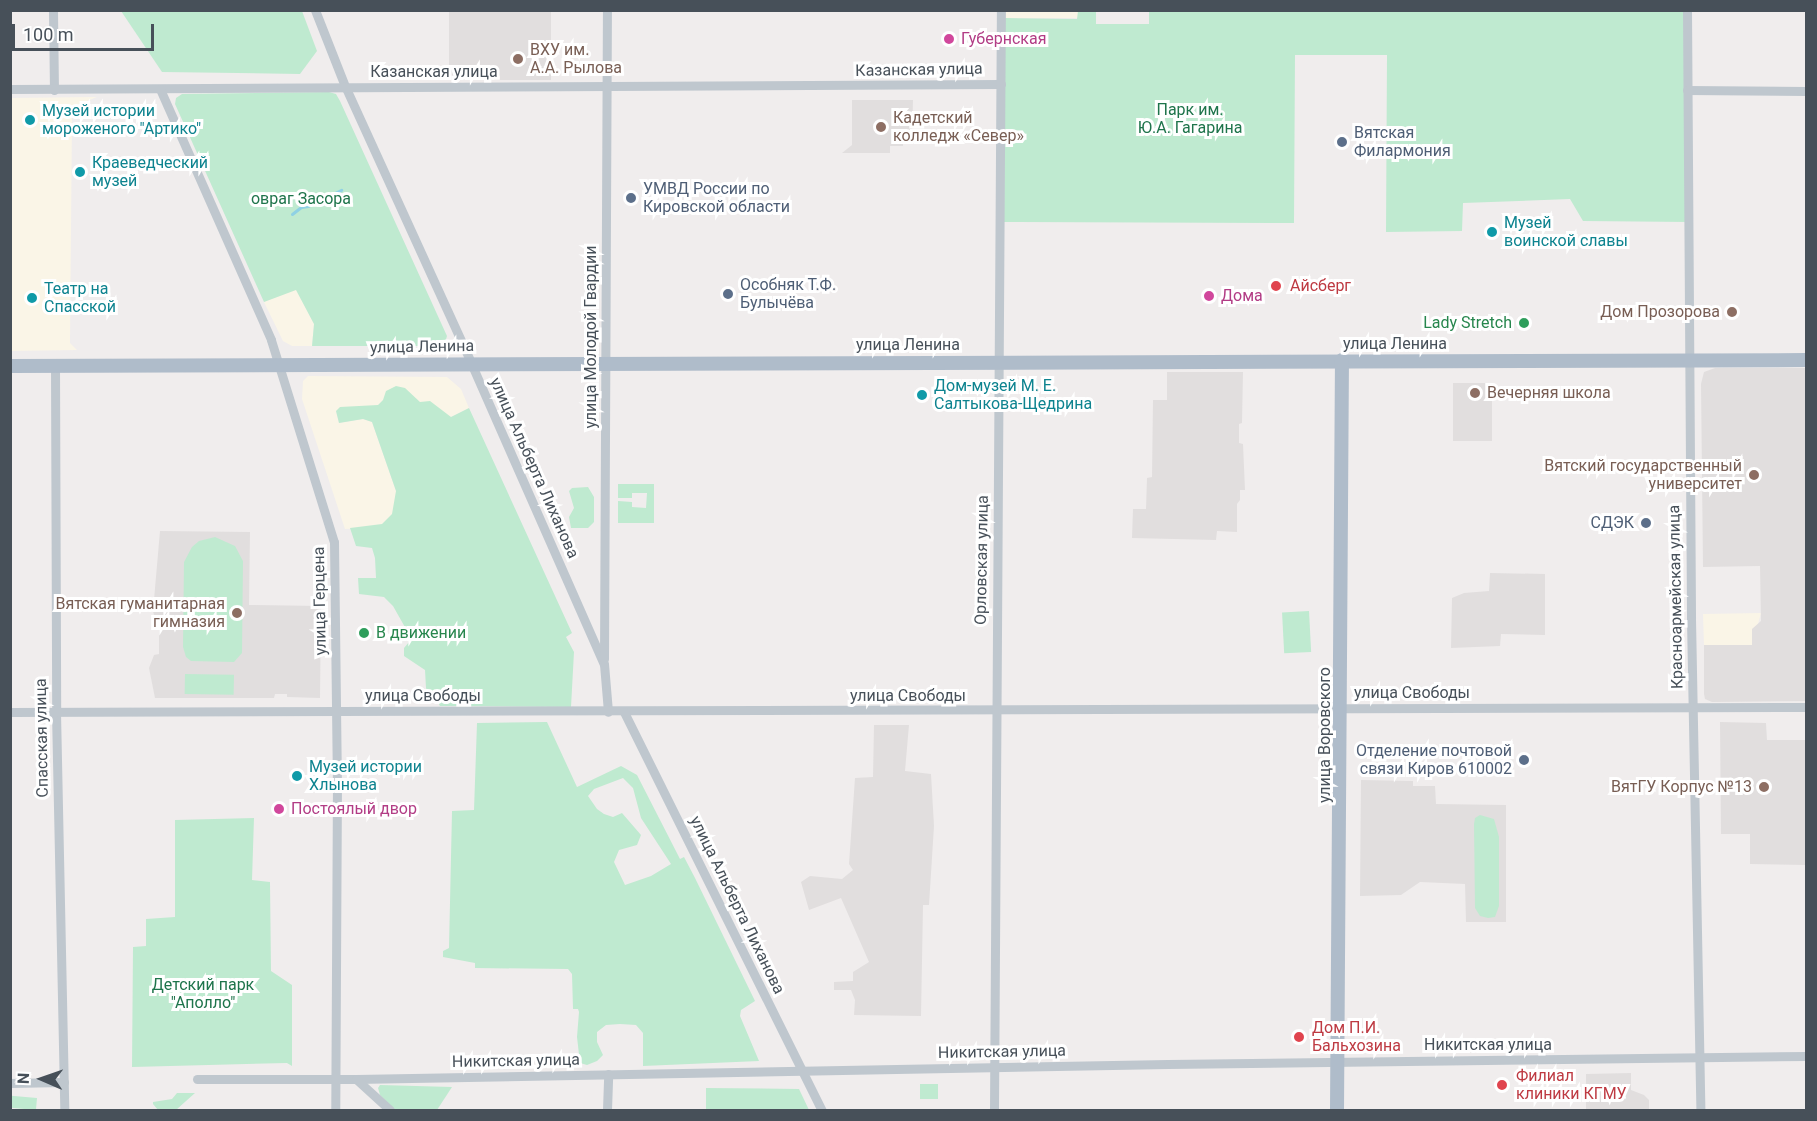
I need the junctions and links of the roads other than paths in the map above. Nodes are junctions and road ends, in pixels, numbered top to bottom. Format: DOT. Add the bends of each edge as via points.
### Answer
graph roads {
  1 [pos="53,10"];
  2 [pos="315,10"];
  3 [pos="607,10"];
  4 [pos="1001,10"];
  5 [pos="1686,10"];
  6 [pos="1001,84"];
  7 [pos="345,86"];
  8 [pos="606,87"];
  9 [pos="10,89"];
  10 [pos="160,89"];
  11 [pos="54,90"];
  12 [pos="1687,90"];
  13 [pos="1806,91"];
  14 [pos="1342,360"];
  15 [pos="1689,360"];
  16 [pos="1806,360"];
  17 [pos="999,361"];
  18 [pos="606,362"];
  19 [pos="471,363"];
  20 [pos="280,365"];
  21 [pos="10,366"];
  22 [pos="55,366"];
  23 [pos="604,664"];
  24 [pos="1693,707"];
  25 [pos="1806,707"];
  26 [pos="1342,708"];
  27 [pos="995,710"];
  28 [pos="336,711"];
  29 [pos="10,712"];
  30 [pos="56,712"];
  31 [pos="608,712"];
  32 [pos="624,712"];
  33 [pos="1806,1056"];
  34 [pos="1700,1058"];
  35 [pos="1337,1061"];
  36 [pos="995,1067"];
  37 [pos="803,1071"];
  38 [pos="608,1074"];
  39 [pos="197,1079"];
  40 [pos="335,1079"];
  41 [pos="356,1079"];
  42 [pos="64,1082"];
  43 [pos="10,1083"];
  44 [pos="64,1110"];
  45 [pos="335,1110"];
  46 [pos="390,1110"];
  47 [pos="606,1110"];
  48 [pos="822,1110"];
  49 [pos="994,1110"];
  50 [pos="1337,1110"];
  51 [pos="1700,1110"];
  1 -- 11 [label="street"];
  2 -- 7 [label="street, улица Альберта Лиханова"];
  3 -- 8 [label="street, улица Молодой Гвардии"];
  4 -- 6 [label="street, Орловская улица"];
  5 -- 12 [label="street, Красноармейская улица"];
  6 -- 8 [label="street, Казанская улица"];
  6 -- 17 [label="street, Орловская улица"];
  7 -- 8 [label="street, Казанская улица"];
  7 -- 10 [label="street, Казанская улица"];
  7 -- 19 [label="street, улица Альберта Лиханова"];
  8 -- 18 [label="street, улица Молодой Гвардии"];
  9 -- 11 [label="street, Казанская улица"];
  10 -- 11 [label="street, Казанская улица"];
  10 -- 20 [label="street, улица Герцена"];
  12 -- 13 [label="street"];
  12 -- 15 [label="street, Красноармейская улица"];
  14 -- 15 [label="main road, улица Ленина"];
  14 -- 17 [label="main road, улица Ленина"];
  14 -- 26 [label="main road, улица Воровского"];
  15 -- 16 [label="main road, улица Ленина"];
  15 -- 24 [label="street, Красноармейская улица"];
  17 -- 18 [label="main road, улица Ленина"];
  17 -- 27 [label="street, Орловская улица"];
  18 -- 19 [label="main road, улица Ленина"];
  18 -- 23 [label="street, улица Молодой Гвардии"];
  19 -- 20 [label="main road, улица Ленина"];
  19 -- 23 [label="street, улица Альберта Лиханова"];
  20 -- 22 [label="main road, улица Ленина"];
  20 -- 28 [label="street, улица Герцена" via="334,542"];
  21 -- 22 [label="main road, улица Ленина"];
  22 -- 30 [label="street, Спасская улица"];
  23 -- 31 [label="street, улица Альберта Лиханова"];
  24 -- 25 [label="street, улица Свободы"];
  24 -- 26 [label="street, улица Свободы"];
  24 -- 34 [label="street, Красноармейская улица"];
  26 -- 27 [label="street, улица Свободы"];
  26 -- 35 [label="main road, улица Воровского"];
  27 -- 32 [label="street, улица Свободы"];
  27 -- 36 [label="street, Орловская улица"];
  28 -- 30 [label="street, улица Свободы"];
  28 -- 31 [label="street, улица Свободы"];
  28 -- 40 [label="street, улица Герцена"];
  29 -- 30 [label="street, улица Свободы"];
  30 -- 42 [label="street, Спасская улица"];
  31 -- 32 [label="street, улица Свободы"];
  32 -- 37 [label="street, улица Альберта Лиханова"];
  33 -- 34 [label="street, Никитская улица"];
  34 -- 35 [label="street, Никитская улица"];
  34 -- 51 [label="street, Красноармейская улица"];
  35 -- 36 [label="street, Никитская улица"];
  35 -- 50 [label="main road, улица Воровского"];
  36 -- 37 [label="street, Никитская улица"];
  36 -- 49 [label="street, Орловская улица"];
  37 -- 38 [label="street, Никитская улица"];
  37 -- 48 [label="street, улица Альберта Лиханова"];
  38 -- 41 [label="street, Никитская улица"];
  38 -- 47 [label="street"];
  39 -- 40 [label="street, Никитская улица"];
  40 -- 41 [label="street, Никитская улица"];
  40 -- 45 [label="street, улица Герцена"];
  41 -- 46 [label="street"];
  42 -- 43 [label="street"];
  42 -- 44 [label="street, Спасская улица"];
}
